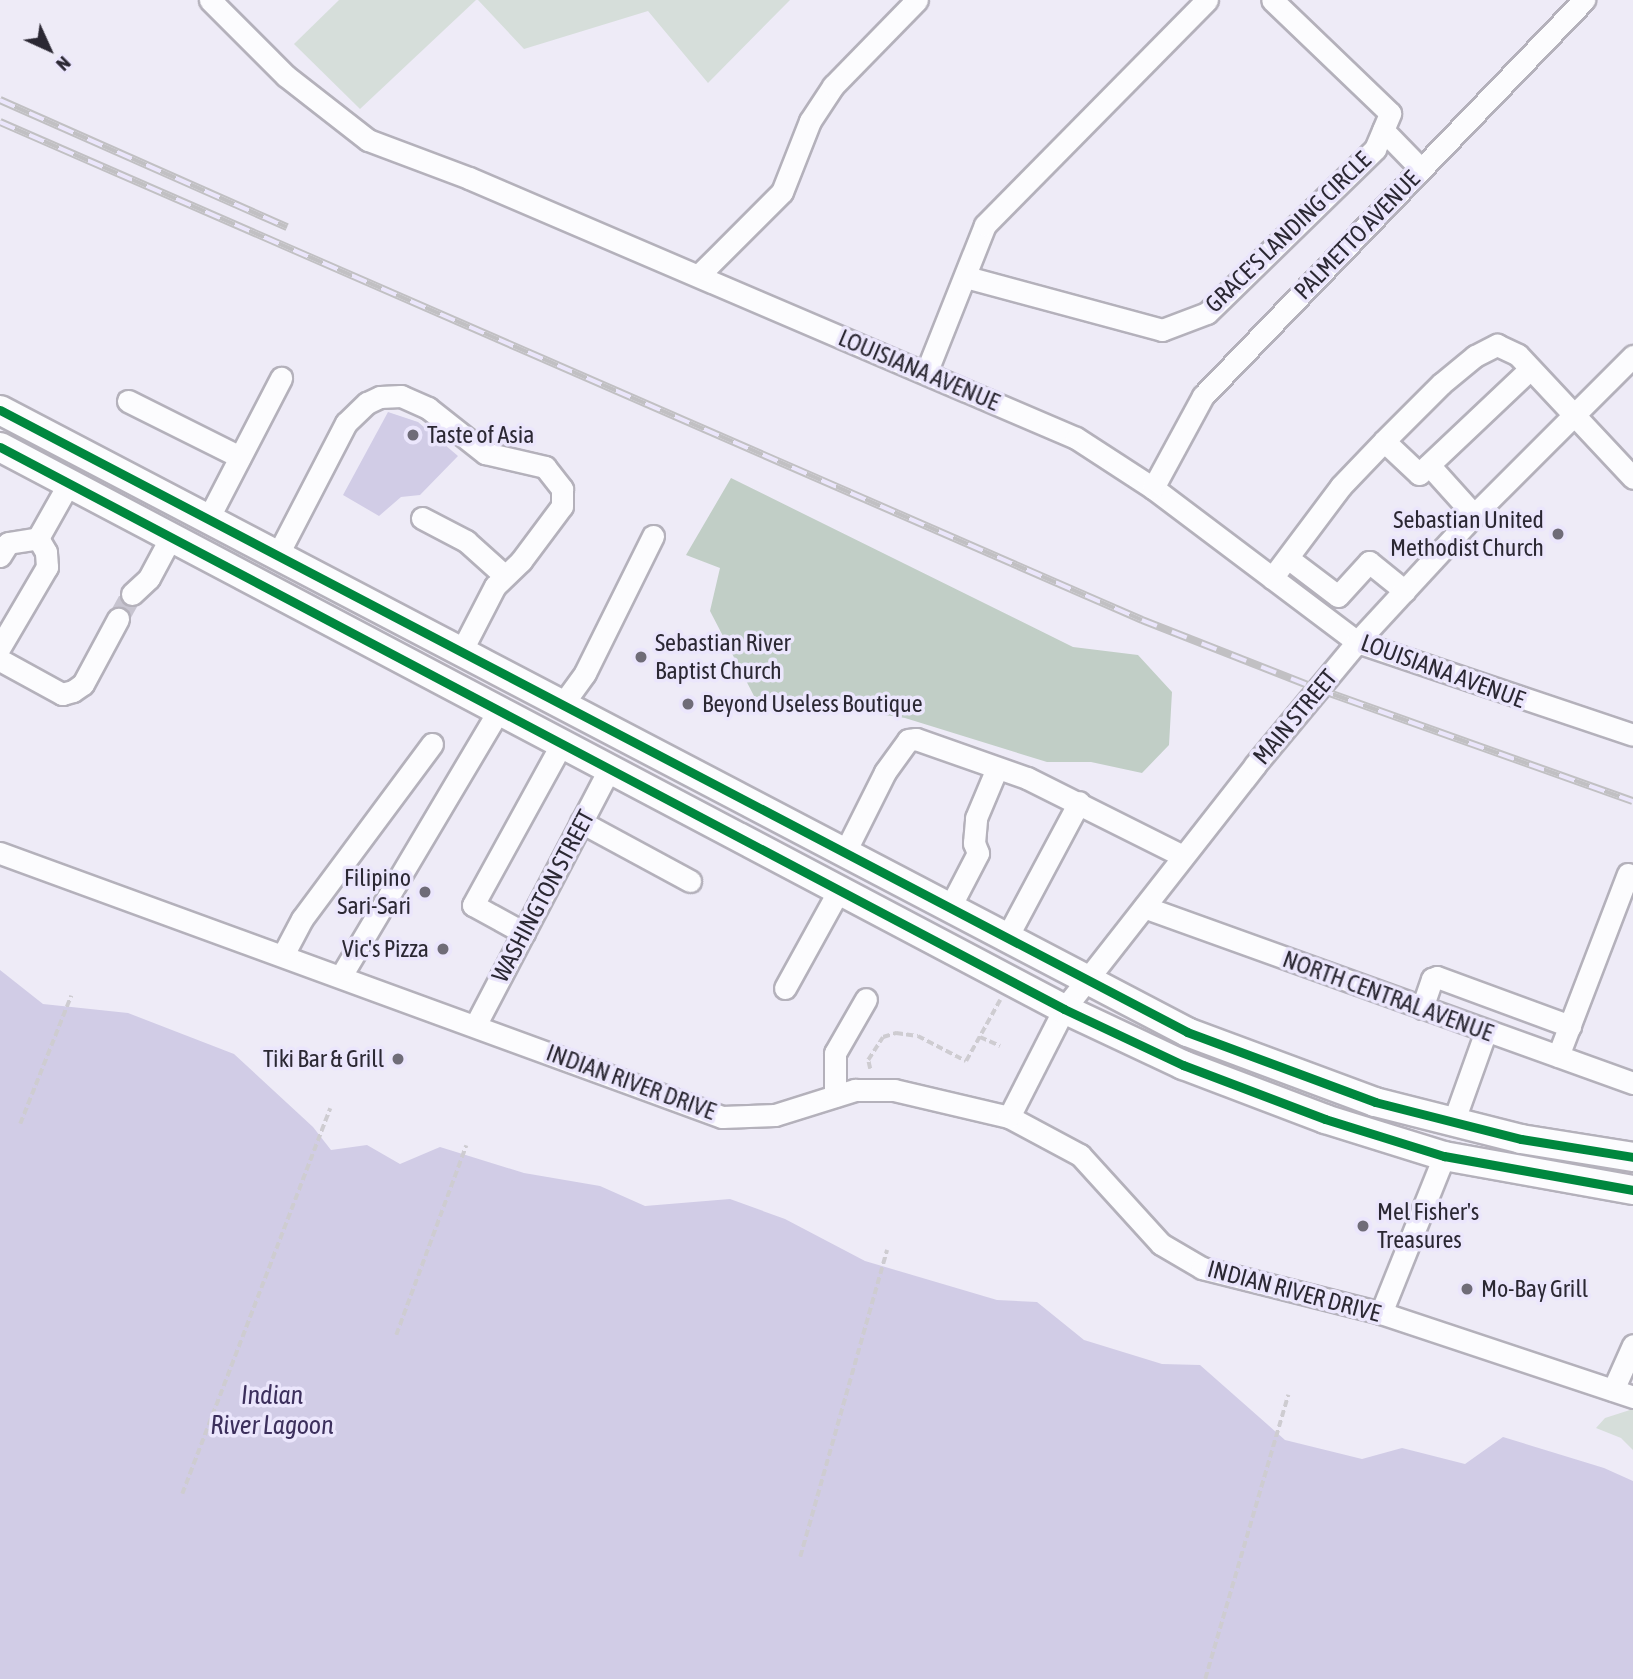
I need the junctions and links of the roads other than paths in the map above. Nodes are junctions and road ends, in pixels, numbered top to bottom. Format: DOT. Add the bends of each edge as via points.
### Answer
graph roads {
  1 [pos="210,0"];
  2 [pos="917,0"];
  3 [pos="1207,0"];
  4 [pos="1272,0"];
  5 [pos="1584,0"];
  6 [pos="1383,130"];
  7 [pos="1420,168"];
  8 [pos="699,275"];
  9 [pos="966,277"];
  10 [pos="1633,356"];
  11 [pos="1530,369"];
  12 [pos="926,373"];
  13 [pos="281,378"];
  14 [pos="128,401"];
  15 [pos="0,410"];
  16 [pos="1572,418"];
  17 [pos="1384,441"];
  18 [pos="0,447"];
  19 [pos="240,457"];
  20 [pos="1429,464"];
  21 [pos="1633,478"];
  22 [pos="69,483"];
  23 [pos="1153,488"];
  24 [pos="1474,515"];
  25 [pos="422,518"];
  26 [pos="208,519"];
  27 [pos="171,537"];
  28 [pos="653,537"];
  29 [pos="38,538"];
  30 [pos="0,556"];
  31 [pos="277,556"];
  32 [pos="1289,559"];
  33 [pos="505,576"];
  34 [pos="1272,578"];
  35 [pos="140,589"];
  36 [pos="1405,591"];
  37 [pos="122,620"];
  38 [pos="1357,642"];
  39 [pos="0,647"];
  40 [pos="461,652"];
  41 [pos="0,660"];
  42 [pos="562,705"];
  43 [pos="502,711"];
  44 [pos="1633,734"];
  45 [pos="562,743"];
  46 [pos="432,744"];
  47 [pos="673,764"];
  48 [pos="610,768"];
  49 [pos="997,768"];
  50 [pos="1079,802"];
  51 [pos="582,822"];
  52 [pos="0,853"];
  53 [pos="844,854"];
  54 [pos="1183,856"];
  55 [pos="1628,874"];
  56 [pos="690,881"];
  57 [pos="839,890"];
  58 [pos="1144,906"];
  59 [pos="949,909"];
  60 [pos="524,933"];
  61 [pos="1006,939"];
  62 [pos="283,955"];
  63 [pos="341,976"];
  64 [pos="1086,981"];
  65 [pos="785,988"];
  66 [pos="866,999"];
  67 [pos="1422,1008"];
  68 [pos="1064,1009"];
  69 [pos="476,1024"];
  70 [pos="1570,1026"];
  71 [pos="1486,1031"];
  72 [pos="1558,1056"];
  73 [pos="1633,1083"];
  74 [pos="835,1096"];
  75 [pos="1009,1118"];
  76 [pos="1453,1123"];
  77 [pos="1444,1156"];
  78 [pos="1633,1157"];
  79 [pos="1633,1190"];
  80 [pos="1381,1313"];
  81 [pos="1633,1345"];
  82 [pos="1623,1394"];
  1 -- 8 [label="street, LOUISIANA AVENUE" via="305,93 368,140"];
  2 -- 8 [label="street" via="832,86 810,121 782,192"];
  3 -- 9 [label="street" via="985,225"];
  4 -- 6 [label="street, GRACE'S LANDING CIRCLE" via="1390,113"];
  5 -- 7 [label="street, PALMETTO AVENUE"];
  6 -- 7 [label="street"];
  6 -- 9 [label="street, GRACE'S LANDING CIRCLE" via="1376,149 1207,313 1162,330"];
  7 -- 23 [label="street, PALMETTO AVENUE" via="1203,396"];
  8 -- 12 [label="street, LOUISIANA AVENUE"];
  9 -- 12 [label="street"];
  10 -- 16 [label="street, MAIN STREET"];
  11 -- 16 [label="street"];
  11 -- 17 [label="street" via="1510,349 1497,345 1450,377"];
  11 -- 20 [label="street"];
  12 -- 23 [label="street, LOUISIANA AVENUE" via="1076,438"];
  13 -- 19 [label="street"];
  14 -- 19 [label="street"];
  15 -- 26 [label="main road"];
  16 -- 21 [label="street"];
  16 -- 24 [label="street, MAIN STREET"];
  17 -- 20 [label="street" via="1419,474"];
  17 -- 32 [label="street" via="1341,486"];
  18 -- 22 [label="main road"];
  19 -- 26 [label="street"];
  20 -- 24 [label="street"];
  22 -- 27 [label="main road"];
  22 -- 29 [label="street"];
  23 -- 34 [label="street, LOUISIANA AVENUE"];
  24 -- 36 [label="street, MAIN STREET"];
  25 -- 33 [label="street" via="466,541"];
  26 -- 31 [label="main road"];
  27 -- 35 [label="street"];
  27 -- 43 [label="main road"];
  28 -- 42 [label="street" via="585,673"];
  29 -- 30 [label="street" via="8,543"];
  29 -- 39 [label="street" via="47,567"];
  31 -- 33 [label="street" via="346,423 367,402 401,396 428,408 473,447 534,462 559,483 562,506"];
  31 -- 40 [label="main road"];
  32 -- 34 [label="street"];
  32 -- 36 [label="street" via="1338,596 1369,562"];
  33 -- 40 [label="street" via="495,586"];
  34 -- 38 [label="street, LOUISIANA AVENUE"];
  36 -- 38 [label="street, MAIN STREET"];
  37 -- 41 [label="street" via="83,684 62,694"];
  38 -- 44 [label="street, LOUISIANA AVENUE"];
  38 -- 54 [label="street, MAIN STREET"];
  40 -- 42 [label="main road"];
  42 -- 43 [label="main road" via="538,714"];
  42 -- 47 [label="main road"];
  43 -- 45 [label="main road"];
  43 -- 63 [label="street"];
  45 -- 48 [label="main road"];
  45 -- 60 [label="street" via="473,905"];
  46 -- 62 [label="street" via="302,919"];
  47 -- 48 [label="main road" via="631,762"];
  47 -- 53 [label="main road"];
  48 -- 51 [label="street, WASHINGTON STREET"];
  48 -- 57 [label="main road"];
  49 -- 50 [label="street"];
  49 -- 53 [label="street" via="938,745 908,740 885,772"];
  49 -- 59 [label="street" via="976,818 978,853"];
  50 -- 54 [label="street"];
  50 -- 61 [label="street"];
  51 -- 56 [label="street"];
  51 -- 60 [label="street, WASHINGTON STREET"];
  52 -- 62 [label="street, INDIAN RIVER DRIVE"];
  53 -- 59 [label="main road"];
  54 -- 58 [label="street, MAIN STREET"];
  55 -- 70 [label="street"];
  57 -- 65 [label="street"];
  57 -- 68 [label="main road"];
  58 -- 64 [label="street, MAIN STREET"];
  58 -- 67 [label="street, NORTH CENTRAL AVENUE"];
  59 -- 61 [label="main road"];
  60 -- 69 [label="street, WASHINGTON STREET"];
  61 -- 64 [label="main road"];
  62 -- 63 [label="street, INDIAN RIVER DRIVE"];
  63 -- 69 [label="street, INDIAN RIVER DRIVE"];
  64 -- 68 [label="street, MAIN STREET"];
  64 -- 76 [label="main road" via="1245,1054 1375,1102"];
  66 -- 74 [label="street" via="835,1053"];
  67 -- 70 [label="street" via="1432,979 1437,977"];
  67 -- 71 [label="street, NORTH CENTRAL AVENUE"];
  68 -- 75 [label="street, MAIN STREET"];
  68 -- 77 [label="main road" via="1248,1091"];
  69 -- 74 [label="street, INDIAN RIVER DRIVE" via="722,1117 775,1115"];
  70 -- 72 [label="street"];
  71 -- 72 [label="street, NORTH CENTRAL AVENUE"];
  71 -- 76 [label="street"];
  72 -- 73 [label="street, NORTH CENTRAL AVENUE"];
  74 -- 75 [label="street, INDIAN RIVER DRIVE" via="855,1090 894,1090"];
  75 -- 80 [label="street, INDIAN RIVER DRIVE" via="1080,1155 1161,1244 1202,1268"];
  76 -- 78 [label="main road"];
  77 -- 79 [label="main road"];
  77 -- 80 [label="street"];
  80 -- 82 [label="street, INDIAN RIVER DRIVE"];
  81 -- 82 [label="street"];
}
